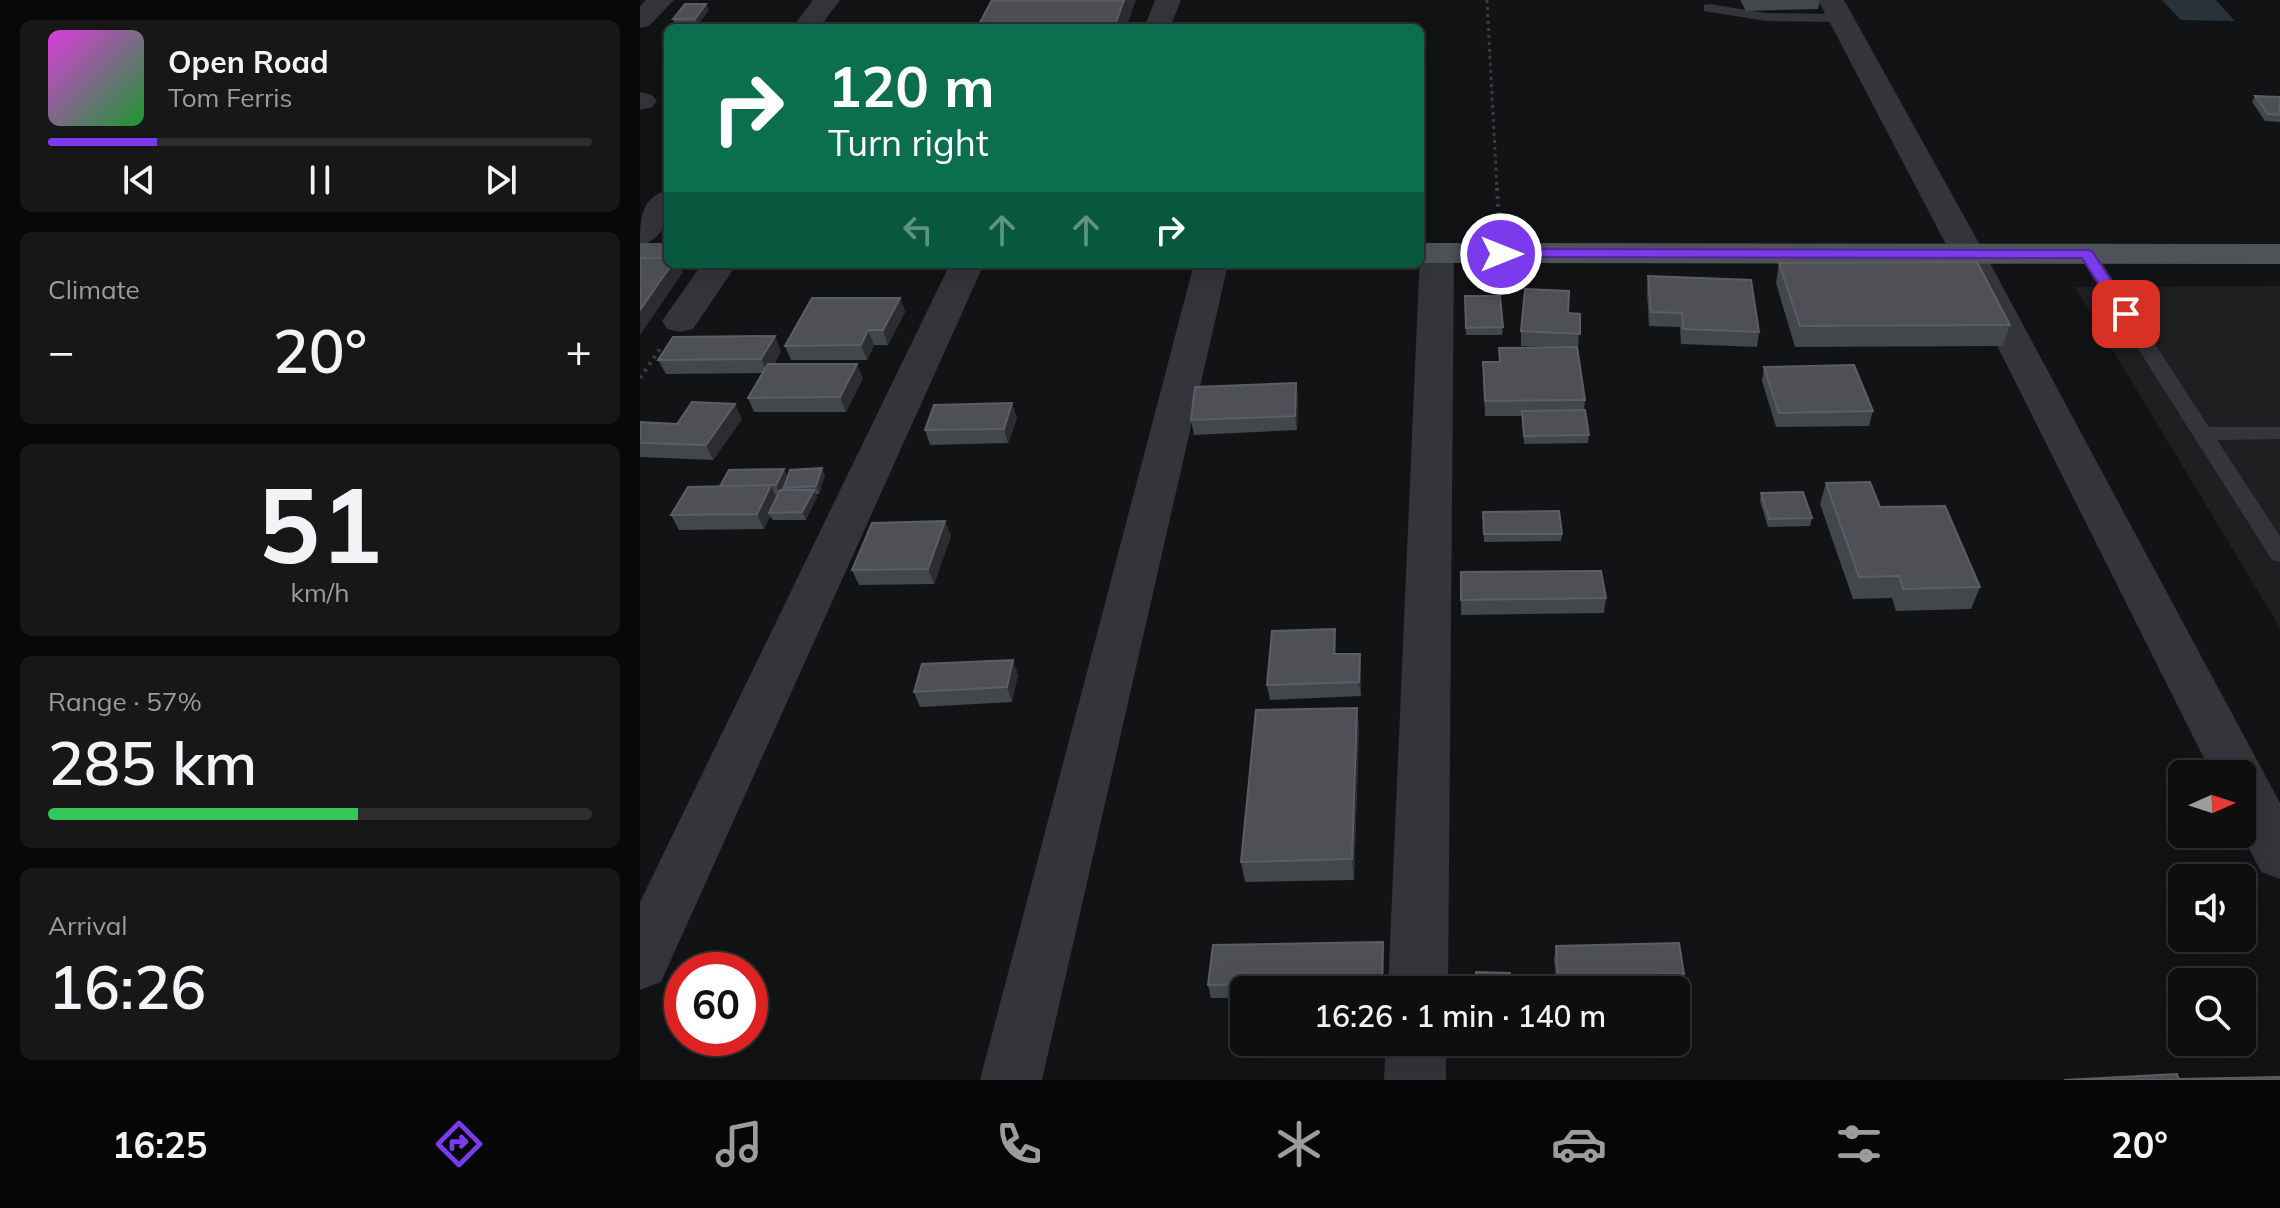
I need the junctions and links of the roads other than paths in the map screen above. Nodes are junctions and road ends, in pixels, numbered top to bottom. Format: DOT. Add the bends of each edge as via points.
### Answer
graph roads {
  1 [pos="827,0"];
  2 [pos="1168,0"];
  3 [pos="1709,8"];
  4 [pos="1835,9"];
  5 [pos="808,24"];
  6 [pos="1159,24"];
  7 [pos="664,205"];
  8 [pos="640,235"];
  9 [pos="640,253"];
  10 [pos="664,253"];
  11 [pos="1429,253"];
  12 [pos="1968,254"];
  13 [pos="2087,254"];
  14 [pos="2280,254"];
  15 [pos="717,268"];
  16 [pos="965,268"];
  17 [pos="1210,268"];
  18 [pos="680,321"];
  19 [pos="2280,433"];
  20 [pos="2203,434"];
  21 [pos="2280,554"];
  22 [pos="2231,760"];
  23 [pos="2256,809"];
  24 [pos="2280,855"];
  25 [pos="640,963"];
  26 [pos="1418,976"];
  27 [pos="1416,1056"];
  28 [pos="1011,1080"];
  29 [pos="1415,1080"];
  1 -- 5 [label="street"];
  2 -- 6 [label="street"];
  3 -- 4 [label="lane" via="1766,17"];
  4 -- 12 [label="street"];
  7 -- 8 [label="street"];
  9 -- 10 [label="main road"];
  11 -- 12 [label="main road"];
  11 -- 26 [label="street"];
  12 -- 13 [label="main road"];
  12 -- 22 [label="street"];
  13 -- 14 [label="main road"];
  13 -- 20 [label="lane"];
  15 -- 18 [label="street"];
  16 -- 25 [label="street"];
  17 -- 28 [label="street"];
  19 -- 20 [label="lane"];
  20 -- 21 [label="lane"];
  23 -- 24 [label="street"];
  27 -- 29 [label="street"];
}
